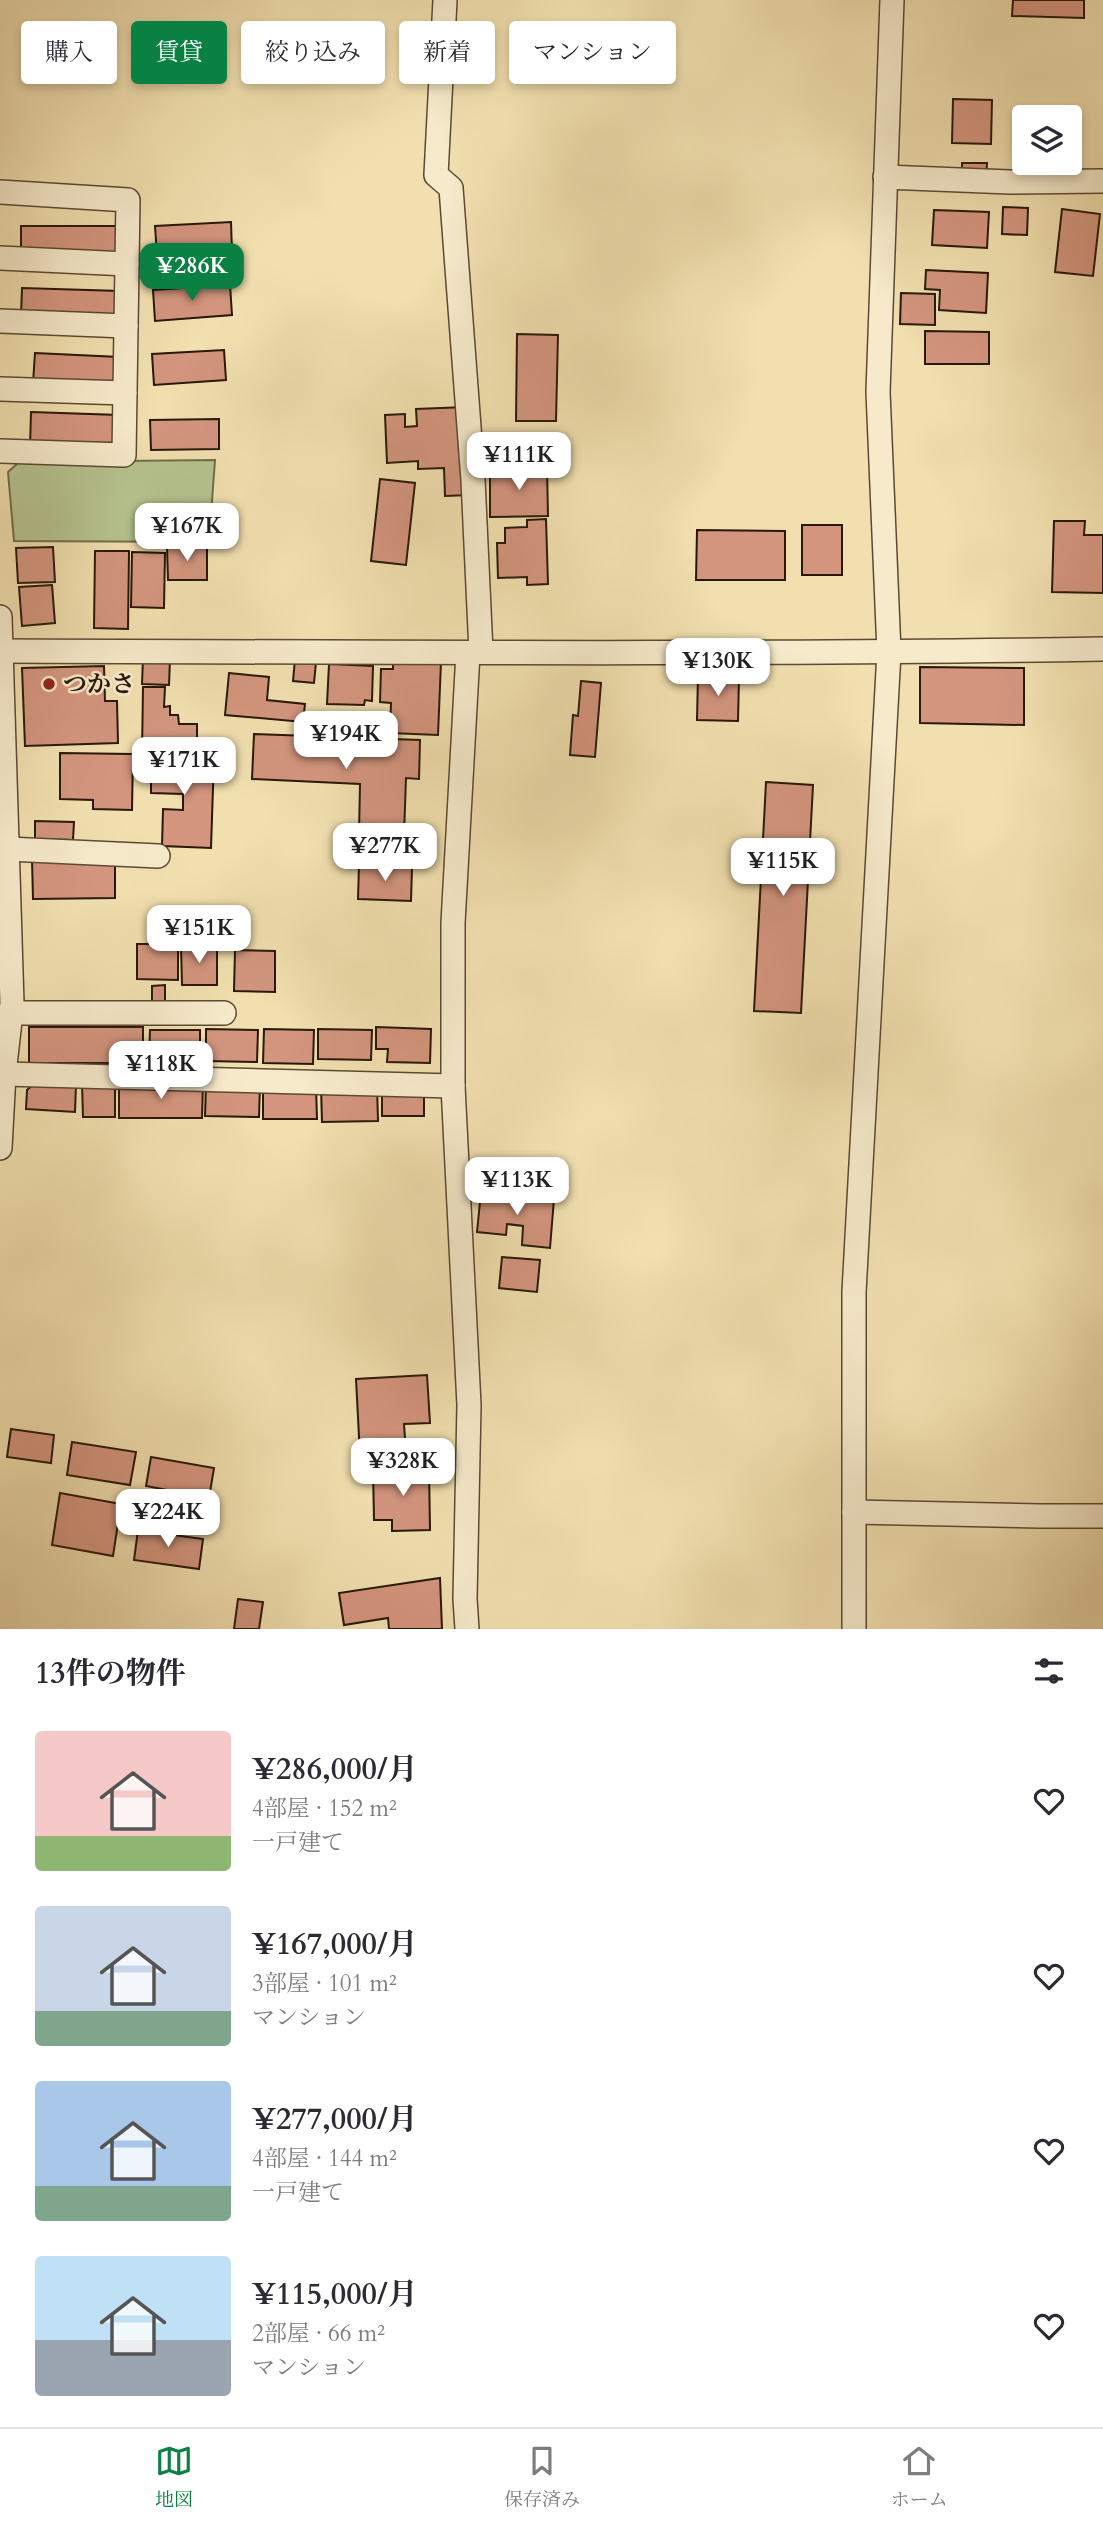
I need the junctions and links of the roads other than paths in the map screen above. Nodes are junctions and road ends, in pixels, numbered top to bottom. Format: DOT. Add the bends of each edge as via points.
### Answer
graph roads {
  1 [pos="445,0"];
  2 [pos="892,0"];
  3 [pos="885,177"];
  4 [pos="1103,181"];
  5 [pos="0,192"];
  6 [pos="0,258"];
  7 [pos="127,264"];
  8 [pos="0,321"];
  9 [pos="126,326"];
  10 [pos="0,389"];
  11 [pos="125,393"];
  12 [pos="0,451"];
  13 [pos="0,617"];
  14 [pos="1103,649"];
  15 [pos="1,651"];
  16 [pos="475,652"];
  17 [pos="888,652"];
  18 [pos="8,849"];
  19 [pos="158,856"];
  20 [pos="11,1013"];
  21 [pos="224,1013"];
  22 [pos="4,1074"];
  23 [pos="453,1086"];
  24 [pos="0,1147"];
  25 [pos="854,1511"];
  26 [pos="1103,1516"];
  27 [pos="467,1629"];
  28 [pos="854,1629"];
  1 -- 16 [label="street" via="436,175 452,188 473,481"];
  2 -- 3 [label="street"];
  3 -- 4 [label="street"];
  3 -- 17 [label="street" via="877,392"];
  5 -- 7 [label="street" via="128,200"];
  6 -- 7 [label="street"];
  7 -- 9 [label="street"];
  8 -- 9 [label="street"];
  9 -- 11 [label="street"];
  10 -- 11 [label="street"];
  11 -- 12 [label="street" via="124,455"];
  13 -- 15 [label="street"];
  14 -- 17 [label="street"];
  15 -- 16 [label="street"];
  15 -- 18 [label="street"];
  16 -- 17 [label="street"];
  16 -- 23 [label="street" via="453,923"];
  17 -- 25 [label="street" via="854,1293"];
  18 -- 19 [label="street"];
  18 -- 20 [label="street"];
  20 -- 21 [label="street"];
  20 -- 22 [label="street"];
  22 -- 23 [label="street"];
  22 -- 24 [label="street"];
  23 -- 27 [label="street" via="468,1405"];
  25 -- 26 [label="street"];
  25 -- 28 [label="street"];
}
